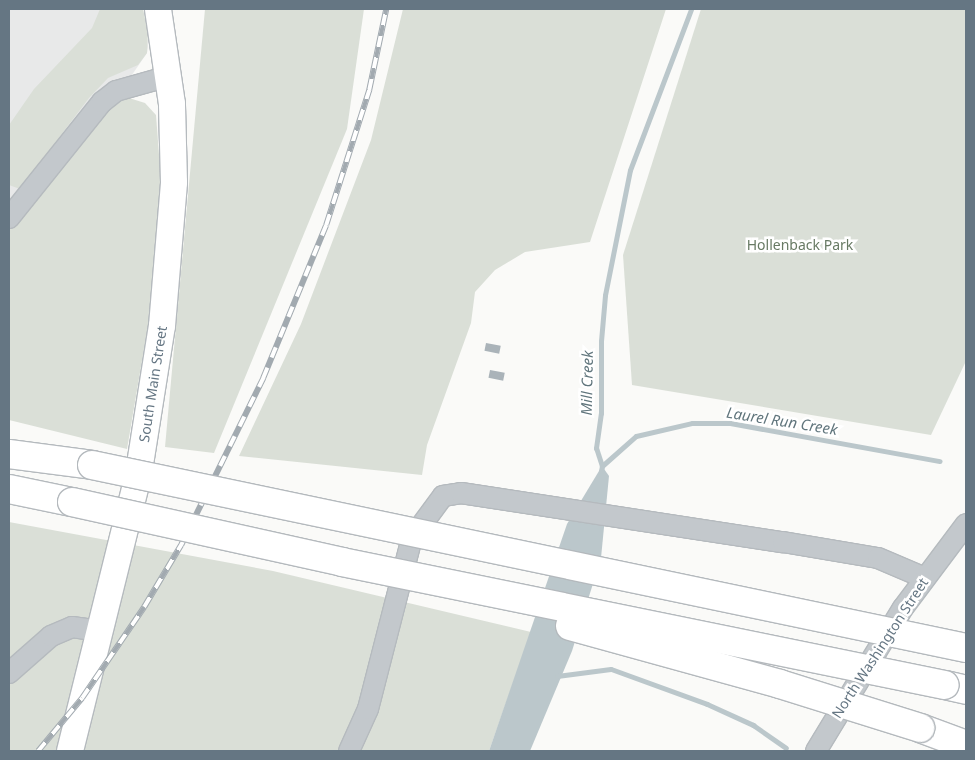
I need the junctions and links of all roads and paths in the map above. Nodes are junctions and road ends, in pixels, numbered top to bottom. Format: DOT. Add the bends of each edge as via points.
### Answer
graph roads {
  1 [pos="158,9"];
  2 [pos="170,76"];
  3 [pos="9,218"];
  4 [pos="9,447"];
  5 [pos="9,454"];
  6 [pos="85,464"];
  7 [pos="9,490"];
  8 [pos="9,495"];
  9 [pos="72,502"];
  10 [pos="966,524"];
  11 [pos="342,562"];
  12 [pos="926,578"];
  13 [pos="99,631"];
  14 [pos="966,648"];
  15 [pos="9,673"];
  16 [pos="956,688"];
  17 [pos="966,745"];
  18 [pos="70,751"];
  19 [pos="350,751"];
  20 [pos="816,751"];
  1 -- 2 [label="main road, South Main Street"];
  2 -- 3 [label="street" via="116,91 102,102"];
  2 -- 13 [label="main road, South Main Street" via="174,182 162,326 138,476"];
  4 -- 6 [label="highway"];
  5 -- 6 [label="highway"];
  6 -- 14 [label="highway, bridge"];
  7 -- 9 [label="highway"];
  8 -- 9 [label="highway"];
  9 -- 11 [label="highway, bridge"];
  10 -- 12 [label="street, North Washington Street"];
  11 -- 16 [label="highway, bridge"];
  11 -- 17 [label="highway, bridge" via="780,684"];
  12 -- 19 [label="street" via="878,558 461,493 443,496 412,538 368,709"];
  12 -- 20 [label="street, North Washington Street" via="903,608"];
  13 -- 15 [label="street" via="72,627 51,636"];
  13 -- 18 [label="main road, South Main Street"];
}
